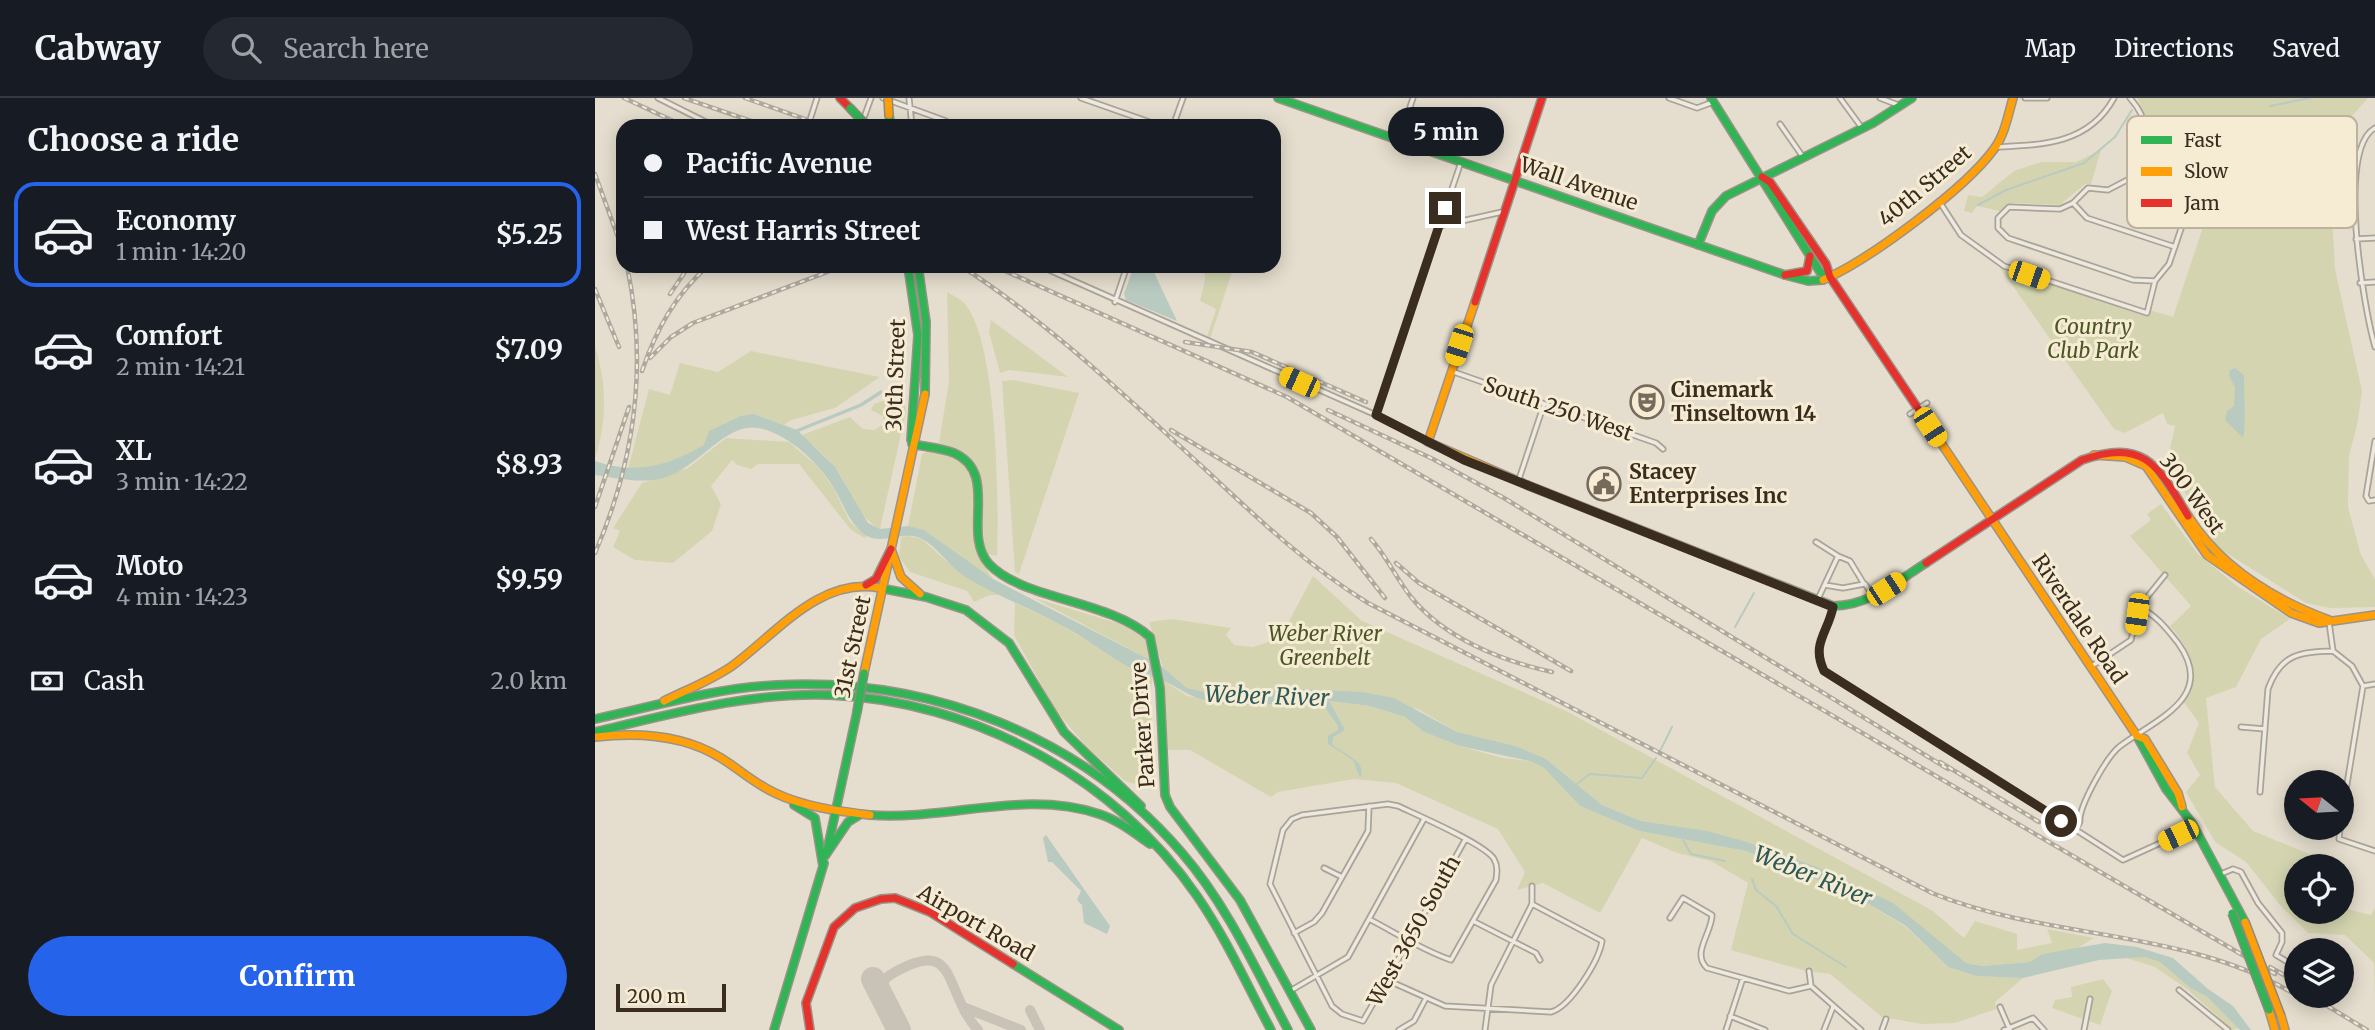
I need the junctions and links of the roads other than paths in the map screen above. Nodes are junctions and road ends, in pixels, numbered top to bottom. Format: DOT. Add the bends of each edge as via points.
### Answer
graph roads {
  1 [pos="659,98"];
  2 [pos="817,98"];
  3 [pos="839,98"];
  4 [pos="871,98"];
  5 [pos="885,98"];
  6 [pos="909,98"];
  7 [pos="1081,98"];
  8 [pos="1183,98"];
  9 [pos="1278,98"];
  10 [pos="1413,98"];
  11 [pos="1542,98"];
  12 [pos="1669,98"];
  13 [pos="1840,98"];
  14 [pos="1880,98"];
  15 [pos="1912,98"];
  16 [pos="2013,98"];
  17 [pos="2025,98"];
  18 [pos="2047,98"];
  19 [pos="2114,98"];
  20 [pos="2130,98"];
  21 [pos="1713,100"];
  22 [pos="1901,106"];
  23 [pos="909,107"];
  24 [pos="2140,116"];
  25 [pos="700,119"];
  26 [pos="810,119"];
  27 [pos="860,119"];
  28 [pos="864,119"];
  29 [pos="890,119"];
  30 [pos="911,119"];
  31 [pos="941,119"];
  32 [pos="1141,119"];
  33 [pos="1176,119"];
  34 [pos="1780,124"];
  35 [pos="1862,128"];
  36 [pos="2375,128"];
  37 [pos="1399,140"];
  38 [pos="1996,147"];
  39 [pos="1803,157"];
  40 [pos="1461,162"];
  41 [pos="1762,177"];
  42 [pos="2127,179"];
  43 [pos="1514,180"];
  44 [pos="2357,181"];
  45 [pos="1938,200"];
  46 [pos="2073,203"];
  47 [pos="1502,212"];
  48 [pos="1439,226"];
  49 [pos="2181,228"];
  50 [pos="2356,228"];
  51 [pos="2375,238"];
  52 [pos="2356,239"];
  53 [pos="1698,244"];
  54 [pos="2175,247"];
  55 [pos="1810,256"];
  56 [pos="909,273"];
  57 [pos="919,273"];
  58 [pos="1055,273"];
  59 [pos="1125,273"];
  60 [pos="1786,275"];
  61 [pos="1832,280"];
  62 [pos="2155,281"];
  63 [pos="2375,282"];
  64 [pos="2360,283"];
  65 [pos="1115,302"];
  66 [pos="2368,324"];
  67 [pos="2375,324"];
  68 [pos="2375,347"];
  69 [pos="1451,371"];
  70 [pos="1927,403"];
  71 [pos="1544,404"];
  72 [pos="1916,410"];
  73 [pos="1376,415"];
  74 [pos="2375,441"];
  75 [pos="1428,442"];
  76 [pos="912,444"];
  77 [pos="1663,449"];
  78 [pos="2373,456"];
  79 [pos="1518,482"];
  80 [pos="2375,500"];
  81 [pos="1992,521"];
  82 [pos="1816,542"];
  83 [pos="891,549"];
  84 [pos="1838,556"];
  85 [pos="2165,575"];
  86 [pos="1864,584"];
  87 [pos="866,585"];
  88 [pos="1825,585"];
  89 [pos="883,589"];
  90 [pos="926,597"];
  91 [pos="1874,597"];
  92 [pos="1818,601"];
  93 [pos="1833,607"];
  94 [pos="2139,607"];
  95 [pos="2375,615"];
  96 [pos="2329,620"];
  97 [pos="2333,651"];
  98 [pos="2091,667"];
  99 [pos="2375,684"];
  100 [pos="2363,686"];
  101 [pos="648,707"];
  102 [pos="595,719"];
  103 [pos="2241,727"];
  104 [pos="2265,729"];
  105 [pos="595,734"];
  106 [pos="2139,737"];
  107 [pos="2349,770"];
  108 [pos="764,788"];
  109 [pos="2260,792"];
  110 [pos="2083,804"];
  111 [pos="1369,806"];
  112 [pos="837,809"];
  113 [pos="2072,811"];
  114 [pos="2049,813"];
  115 [pos="862,814"];
  116 [pos="2066,814"];
  117 [pos="1424,819"];
  118 [pos="2080,820"];
  119 [pos="2064,823"];
  120 [pos="2073,828"];
  121 [pos="1166,834"];
  122 [pos="2082,835"];
  123 [pos="2178,835"];
  124 [pos="1465,840"];
  125 [pos="2342,840"];
  126 [pos="1158,850"];
  127 [pos="2375,851"];
  128 [pos="825,856"];
  129 [pos="823,866"];
  130 [pos="1324,867"];
  131 [pos="2219,875"];
  132 [pos="1342,877"];
  133 [pos="1532,886"];
  134 [pos="2227,891"];
  135 [pos="1532,904"];
  136 [pos="1670,918"];
  137 [pos="1369,919"];
  138 [pos="1473,921"];
  139 [pos="1294,933"];
  140 [pos="1409,940"];
  141 [pos="1512,940"];
  142 [pos="1540,960"];
  143 [pos="2284,960"];
  144 [pos="1809,971"];
  145 [pos="1317,976"];
  146 [pos="1743,978"];
  147 [pos="1387,980"];
  148 [pos="1811,986"];
  149 [pos="2179,989"];
  150 [pos="1290,991"];
  151 [pos="2090,999"];
  152 [pos="1425,1000"];
  153 [pos="1833,1007"];
  154 [pos="2000,1007"];
  155 [pos="1488,1009"];
  156 [pos="1730,1016"];
  157 [pos="1886,1019"];
  158 [pos="2010,1029"];
  159 [pos="774,1030"];
  160 [pos="810,1030"];
  161 [pos="1119,1030"];
  162 [pos="1271,1030"];
  163 [pos="1288,1030"];
  164 [pos="1311,1030"];
  165 [pos="1399,1030"];
  166 [pos="1485,1030"];
  167 [pos="1726,1030"];
  168 [pos="1765,1030"];
  169 [pos="1824,1030"];
  170 [pos="1861,1030"];
  171 [pos="1882,1030"];
  172 [pos="2004,1030"];
  173 [pos="2044,1030"];
  174 [pos="2084,1030"];
  175 [pos="2228,1030"];
  176 [pos="2275,1030"];
  177 [pos="2285,1030"];
  1 -- 25 [label="street"];
  2 -- 26 [label="street"];
  3 -- 27 [label="main road, bridge"];
  4 -- 28 [label="street"];
  5 -- 23 [label="street"];
  5 -- 29 [label="main road, bridge"];
  6 -- 23 [label="street"];
  7 -- 32 [label="street"];
  8 -- 33 [label="street"];
  9 -- 37 [label="main road, Wall Avenue"];
  10 -- 37 [label="street"];
  11 -- 43 [label="main road"];
  12 -- 21 [label="street" via="1697,108"];
  13 -- 35 [label="street"];
  14 -- 22 [label="street"];
  15 -- 22 [label="main road"];
  16 -- 38 [label="main road, 40th Street"];
  17 -- 18 [label="street"];
  19 -- 38 [label="street" via="2094,124 2069,139"];
  20 -- 24 [label="street"];
  21 -- 41 [label="main road, Riverdale Road"];
  22 -- 35 [label="main road"];
  23 -- 30 [label="street"];
  23 -- 31 [label="street"];
  34 -- 39 [label="street"];
  35 -- 39 [label="main road"];
  36 -- 44 [label="street" via="2365,135 2361,146"];
  37 -- 40 [label="main road, Wall Avenue"];
  38 -- 45 [label="main road, 40th Street"];
  39 -- 41 [label="main road"];
  40 -- 43 [label="main road, Wall Avenue"];
  40 -- 48 [label="street"];
  41 -- 53 [label="main road" via="1720,200"];
  41 -- 55 [label="main road, Riverdale Road"];
  41 -- 61 [label="main road, Riverdale Road" via="1826,264"];
  42 -- 46 [label="street" via="2108,190 2088,188"];
  43 -- 47 [label="main road"];
  43 -- 53 [label="main road, Wall Avenue"];
  45 -- 61 [label="main road, 40th Street"];
  45 -- 62 [label="street" via="1961,235 2004,266 2147,313"];
  46 -- 54 [label="street" via="2087,218"];
  46 -- 62 [label="street" via="2060,209 2009,206 1998,218 1998,228 2003,236 2020,243 2133,280"];
  47 -- 48 [label="street"];
  47 -- 69 [label="main road"];
  48 -- 73 [label="street"];
  49 -- 54 [label="street"];
  50 -- 52 [label="street"];
  51 -- 52 [label="street"];
  52 -- 64 [label="street"];
  53 -- 60 [label="main road, Wall Avenue"];
  54 -- 62 [label="street"];
  55 -- 60 [label="main road" via="1807,271"];
  55 -- 61 [label="main road, Riverdale Road"];
  56 -- 76 [label="main road, 30th Street" via="918,335"];
  57 -- 76 [label="main road, 31st Street" via="927,367"];
  58 -- 65 [label="street"];
  59 -- 65 [label="street"];
  60 -- 61 [label="main road, Wall Avenue"];
  61 -- 72 [label="main road, Riverdale Road"];
  63 -- 64 [label="street"];
  64 -- 66 [label="street"];
  65 -- 73 [label="street"];
  66 -- 67 [label="street"];
  66 -- 68 [label="street"];
  69 -- 71 [label="street, South 250 West"];
  69 -- 75 [label="main road"];
  70 -- 72 [label="street"];
  71 -- 77 [label="street, South 250 West"];
  71 -- 79 [label="street"];
  72 -- 81 [label="main road, Riverdale Road"];
  73 -- 75 [label="street"];
  74 -- 78 [label="street"];
  75 -- 79 [label="main road"];
  76 -- 83 [label="main road, 31st Street"];
  76 -- 150 [label="main road, Parker Drive" via="950,452 972,468 978,490 980,549 990,565 1039,592 1139,626 1150,638 1157,660 1165,795 1170,812 1228,883"];
  78 -- 80 [label="street" via="2366,496"];
  79 -- 92 [label="main road"];
  81 -- 91 [label="main road, 300 West"];
  81 -- 96 [label="main road, 300 West" via="2094,455 2120,449 2147,459 2161,472 2201,538 2217,555 2291,605"];
  81 -- 98 [label="main road, Riverdale Road"];
  82 -- 84 [label="street"];
  83 -- 87 [label="main road" via="876,579"];
  83 -- 89 [label="main road, 31st Street"];
  83 -- 90 [label="main road" via="901,577"];
  84 -- 86 [label="street" via="1850,561"];
  84 -- 88 [label="street"];
  85 -- 94 [label="street"];
  86 -- 88 [label="street"];
  86 -- 91 [label="street"];
  87 -- 89 [label="main road"];
  87 -- 101 [label="main road" via="824,593 729,668"];
  88 -- 92 [label="street"];
  89 -- 90 [label="main road"];
  89 -- 112 [label="main road, 31st Street, bridge"];
  90 -- 121 [label="main road" via="966,610 1009,643 1064,732 1116,779"];
  91 -- 93 [label="main road, 300 West"];
  92 -- 93 [label="main road"];
  93 -- 114 [label="street" via="1817,657 1824,671"];
  94 -- 98 [label="street" via="2131,640"];
  94 -- 106 [label="street" via="2163,623 2182,650 2191,677 2174,709"];
  95 -- 96 [label="main road, 300 West"];
  96 -- 97 [label="street"];
  97 -- 100 [label="street" via="2353,666"];
  97 -- 104 [label="street" via="2295,656 2278,667 2268,689"];
  98 -- 106 [label="main road, Riverdale Road"];
  99 -- 100 [label="street"];
  100 -- 107 [label="street"];
  101 -- 102 [label="main road"];
  101 -- 121 [label="main road" via="780,684 858,686 925,698 988,717 1048,745 1101,779"];
  103 -- 104 [label="street"];
  104 -- 109 [label="street"];
  105 -- 108 [label="main road" via="647,735 693,745"];
  105 -- 126 [label="main road" via="708,706 759,699 829,695 912,706 982,727 1048,760 1103,796 1138,825"];
  106 -- 110 [label="street" via="2114,752"];
  106 -- 131 [label="main road, Riverdale Road" via="2178,793"];
  108 -- 112 [label="main road" via="795,801"];
  108 -- 129 [label="main road" via="815,818"];
  110 -- 113 [label="street"];
  110 -- 118 [label="street"];
  111 -- 117 [label="street" via="1398,806"];
  111 -- 132 [label="street" via="1368,831"];
  111 -- 139 [label="street" via="1302,814 1283,830 1270,884"];
  112 -- 115 [label="main road"];
  112 -- 128 [label="main road, 31st Street"];
  113 -- 116 [label="street"];
  113 -- 118 [label="street"];
  114 -- 116 [label="street"];
  114 -- 119 [label="street"];
  115 -- 126 [label="main road" via="897,818 1054,802 1103,815"];
  115 -- 128 [label="main road" via="848,821"];
  116 -- 119 [label="street"];
  117 -- 124 [label="street"];
  117 -- 137 [label="street"];
  118 -- 120 [label="street"];
  118 -- 122 [label="street"];
  119 -- 120 [label="street"];
  120 -- 122 [label="street"];
  121 -- 163 [label="main road" via="1246,949"];
  122 -- 123 [label="street" via="2128,860"];
  124 -- 138 [label="street" via="1486,851 1498,871"];
  124 -- 140 [label="street, West 3650 South"];
  125 -- 127 [label="street"];
  126 -- 162 [label="main road" via="1196,894"];
  128 -- 129 [label="main road, 31st Street"];
  129 -- 159 [label="main road, 31st Street"];
  130 -- 132 [label="street"];
  131 -- 134 [label="main road, Riverdale Road"];
  131 -- 143 [label="street" via="2233,869 2241,872 2282,933 2283,943 2276,955"];
  132 -- 139 [label="street" via="1322,913"];
  133 -- 135 [label="street"];
  134 -- 176 [label="main road, Riverdale Road, bridge"];
  134 -- 177 [label="main road, Riverdale Road, bridge" via="2245,922"];
  135 -- 141 [label="street"];
  135 -- 155 [label="street" via="1597,937 1601,946 1561,1010"];
  136 -- 146 [label="street" via="1683,898 1711,915 1701,963"];
  137 -- 140 [label="street"];
  137 -- 145 [label="street" via="1348,957"];
  138 -- 140 [label="street" via="1451,960"];
  138 -- 141 [label="street"];
  139 -- 145 [label="street"];
  140 -- 147 [label="street, West 3650 South"];
  141 -- 142 [label="street"];
  141 -- 155 [label="street" via="1497,967"];
  144 -- 148 [label="street"];
  145 -- 147 [label="street, West 3650 South" via="1332,1006 1363,1021"];
  145 -- 150 [label="street"];
  146 -- 148 [label="street" via="1789,991"];
  146 -- 156 [label="street"];
  147 -- 152 [label="street"];
  148 -- 153 [label="street"];
  149 -- 175 [label="street"];
  150 -- 164 [label="main road, Parker Drive"];
  151 -- 174 [label="street"];
  152 -- 155 [label="street"];
  152 -- 165 [label="street" via="1414,1021"];
  153 -- 169 [label="street"];
  153 -- 170 [label="street"];
  154 -- 158 [label="street"];
  155 -- 166 [label="street"];
  156 -- 167 [label="street"];
  156 -- 168 [label="street"];
  157 -- 171 [label="street"];
  158 -- 172 [label="street"];
  158 -- 173 [label="street" via="2033,1018"];
  160 -- 161 [label="main road, Airport Road" via="806,1003 828,937 855,908 888,898 921,906"];
}
